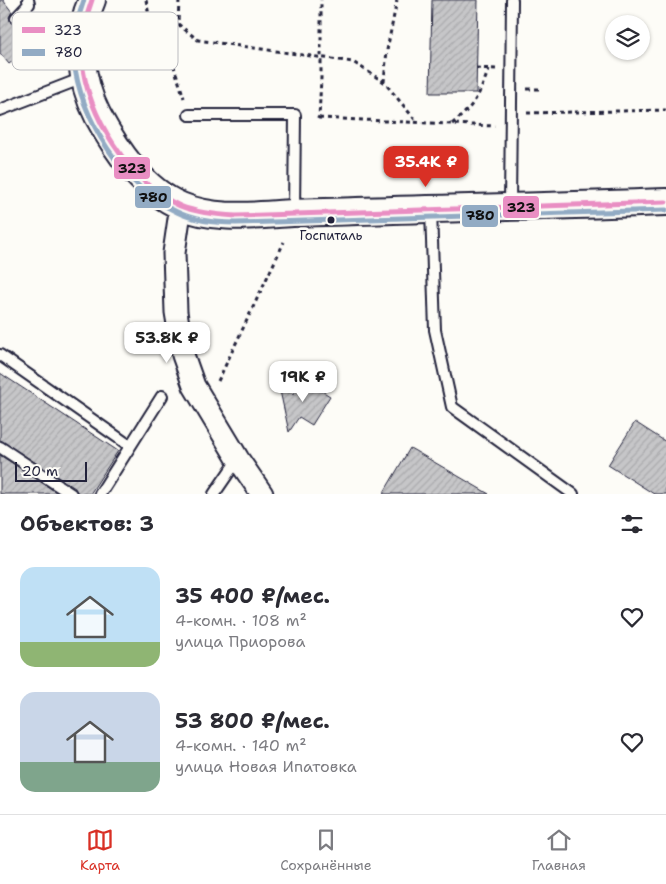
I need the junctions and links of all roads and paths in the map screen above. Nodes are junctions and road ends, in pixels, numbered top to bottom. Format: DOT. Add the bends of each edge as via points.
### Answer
graph roads {
  1 [pos="28,0"];
  2 [pos="179,0"];
  3 [pos="322,0"];
  4 [pos="397,0"];
  5 [pos="512,0"];
  6 [pos="22,12"];
  7 [pos="178,24"];
  8 [pos="321,58"];
  9 [pos="489,69"];
  10 [pos="83,70"];
  11 [pos="175,70"];
  12 [pos="84,78"];
  13 [pos="384,82"];
  14 [pos="0,110"];
  15 [pos="666,110"];
  16 [pos="511,113"];
  17 [pos="189,115"];
  18 [pos="295,115"];
  19 [pos="319,118"];
  20 [pos="417,122"];
  21 [pos="452,124"];
  22 [pos="511,127"];
  23 [pos="666,202"];
  24 [pos="181,206"];
  25 [pos="510,208"];
  26 [pos="430,209"];
  27 [pos="294,213"];
  28 [pos="284,242"];
  29 [pos="0,355"];
  30 [pos="162,396"];
  31 [pos="206,407"];
  32 [pos="130,446"];
  33 [pos="0,447"];
  34 [pos="238,459"];
  35 [pos="71,494"];
  36 [pos="100,494"];
  37 [pos="214,494"];
  38 [pos="262,494"];
  39 [pos="574,494"];
  1 -- 6 [label="lane" via="29,4"];
  2 -- 7 [label="path"];
  3 -- 8 [label="path"];
  4 -- 13 [label="path"];
  5 -- 16 [label="lane"];
  7 -- 8 [label="path" via="198,40"];
  8 -- 13 [label="path" via="353,62"];
  8 -- 19 [label="path"];
  9 -- 21 [label="path" via="478,98"];
  10 -- 12 [label="street"];
  11 -- 17 [label="path"];
  12 -- 14 [label="lane"];
  12 -- 24 [label="street" via="95,110 113,143 139,175 160,194"];
  13 -- 20 [label="path"];
  15 -- 16 [label="path"];
  16 -- 22 [label="lane"];
  17 -- 18 [label="lane"];
  18 -- 19 [label="path"];
  18 -- 27 [label="lane"];
  19 -- 20 [label="path"];
  20 -- 21 [label="path"];
  21 -- 22 [label="path"];
  22 -- 25 [label="lane"];
  23 -- 25 [label="street"];
  24 -- 27 [label="street" via="203,213 236,217"];
  24 -- 31 [label="street" via="174,253 176,312 183,355"];
  25 -- 26 [label="street"];
  26 -- 27 [label="street"];
  26 -- 39 [label="lane" via="435,330 452,407"];
  28 -- 31 [label="path"];
  29 -- 32 [label="lane"];
  30 -- 32 [label="lane"];
  31 -- 34 [label="street"];
  32 -- 36 [label="lane"];
  33 -- 35 [label="lane"];
  34 -- 37 [label="lane"];
  34 -- 38 [label="street"];
}
